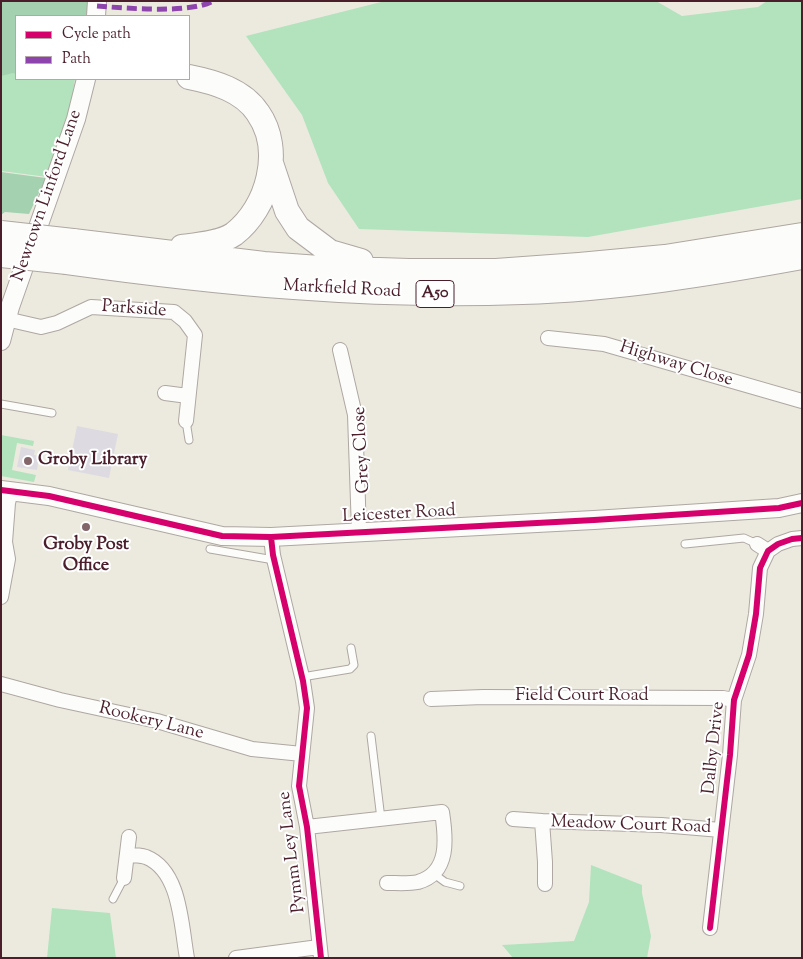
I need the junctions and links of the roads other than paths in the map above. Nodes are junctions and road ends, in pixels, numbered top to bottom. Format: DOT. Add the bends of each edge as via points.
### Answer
graph roads {
  1 [pos="97,1"];
  2 [pos="96,15"];
  3 [pos="190,77"];
  4 [pos="86,80"];
  5 [pos="271,161"];
  6 [pos="1,233"];
  7 [pos="802,235"];
  8 [pos="152,251"];
  9 [pos="70,252"];
  10 [pos="1,255"];
  11 [pos="802,257"];
  12 [pos="408,271"];
  13 [pos="6,311"];
  14 [pos="548,338"];
  15 [pos="1,341"];
  16 [pos="340,350"];
  17 [pos="354,370"];
  18 [pos="165,393"];
  19 [pos="188,396"];
  20 [pos="802,401"];
  21 [pos="1,404"];
  22 [pos="52,413"];
  23 [pos="186,421"];
  24 [pos="189,440"];
  25 [pos="6,490"];
  26 [pos="802,503"];
  27 [pos="363,531"];
  28 [pos="271,537"];
  29 [pos="802,538"];
  30 [pos="685,544"];
  31 [pos="763,548"];
  32 [pos="210,549"];
  33 [pos="274,560"];
  34 [pos="1,597"];
  35 [pos="351,648"];
  36 [pos="302,677"];
  37 [pos="1,684"];
  38 [pos="431,699"];
  39 [pos="734,700"];
  40 [pos="371,736"];
  41 [pos="302,754"];
  42 [pos="513,819"];
  43 [pos="381,820"];
  44 [pos="542,821"];
  45 [pos="307,827"];
  46 [pos="721,830"];
  47 [pos="129,836"];
  48 [pos="126,855"];
  49 [pos="434,874"];
  50 [pos="124,878"];
  51 [pos="387,883"];
  52 [pos="545,884"];
  53 [pos="460,886"];
  54 [pos="113,899"];
  55 [pos="710,928"];
  56 [pos="320,953"];
  57 [pos="187,958"];
  58 [pos="236,958"];
  1 -- 2 [label="street"];
  3 -- 5 [label="highway" via="220,84 244,98 259,113 270,145"];
  4 -- 13 [label="street, Newtown Linford Lane" via="76,118"];
  5 -- 8 [label="highway" via="257,208 233,234 207,244"];
  5 -- 12 [label="highway" via="287,212 312,240 330,252"];
  6 -- 9 [label="highway, Markfield Road / A50, bridge"];
  7 -- 12 [label="highway, Markfield Road / A50" via="665,257 580,265 496,271"];
  8 -- 9 [label="highway, Markfield Road / A50"];
  8 -- 12 [label="highway, Markfield Road / A50" via="264,264"];
  9 -- 10 [label="highway, Markfield Road / A50, bridge"];
  9 -- 11 [label="highway, Markfield Road / A50" via="162,275 357,292 443,294 523,292 656,281"];
  13 -- 15 [label="street, Newtown Linford Lane"];
  13 -- 19 [label="street, Parkside" via="41,327 57,323 90,306 174,312 186,320 195,335"];
  14 -- 20 [label="street, Highway Close" via="604,344"];
  16 -- 27 [label="street" via="356,415"];
  17 -- 27 [label="street, Grey Close" via="363,413"];
  18 -- 19 [label="street"];
  19 -- 23 [label="street, Parkside"];
  21 -- 22 [label="lane"];
  23 -- 24 [label="lane"];
  25 -- 28 [label="street, Leicester Road" via="49,496 222,536"];
  25 -- 34 [label="street" via="5,542 8,559"];
  26 -- 27 [label="street, Leicester Road" via="779,508 594,520"];
  27 -- 28 [label="street, Leicester Road"];
  28 -- 33 [label="street, Pymm Ley Lane"];
  29 -- 31 [label="street"];
  30 -- 31 [label="lane" via="744,538"];
  31 -- 39 [label="street, Dalby Drive" via="749,655"];
  32 -- 33 [label="lane"];
  33 -- 36 [label="street, Pymm Ley Lane"];
  35 -- 36 [label="lane" via="354,665 350,668"];
  36 -- 41 [label="street, Pymm Ley Lane" via="307,708"];
  37 -- 41 [label="street, Rookery Lane" via="157,722 252,750"];
  38 -- 39 [label="street, Field Court Road"];
  39 -- 46 [label="street, Dalby Drive"];
  40 -- 43 [label="lane"];
  41 -- 45 [label="street, Pymm Ley Lane" via="299,786"];
  42 -- 44 [label="street"];
  43 -- 45 [label="street"];
  43 -- 49 [label="street" via="442,812 443,858"];
  44 -- 46 [label="street, Meadow Court Road"];
  44 -- 52 [label="street, Meadow Court Road"];
  45 -- 56 [label="street, Pymm Ley Lane"];
  46 -- 55 [label="street, Dalby Drive"];
  47 -- 48 [label="street"];
  48 -- 50 [label="street"];
  48 -- 57 [label="street" via="145,857 168,875 174,888"];
  49 -- 51 [label="street" via="418,882"];
  49 -- 53 [label="lane" via="445,882"];
  50 -- 54 [label="lane"];
  56 -- 58 [label="street"];
}
